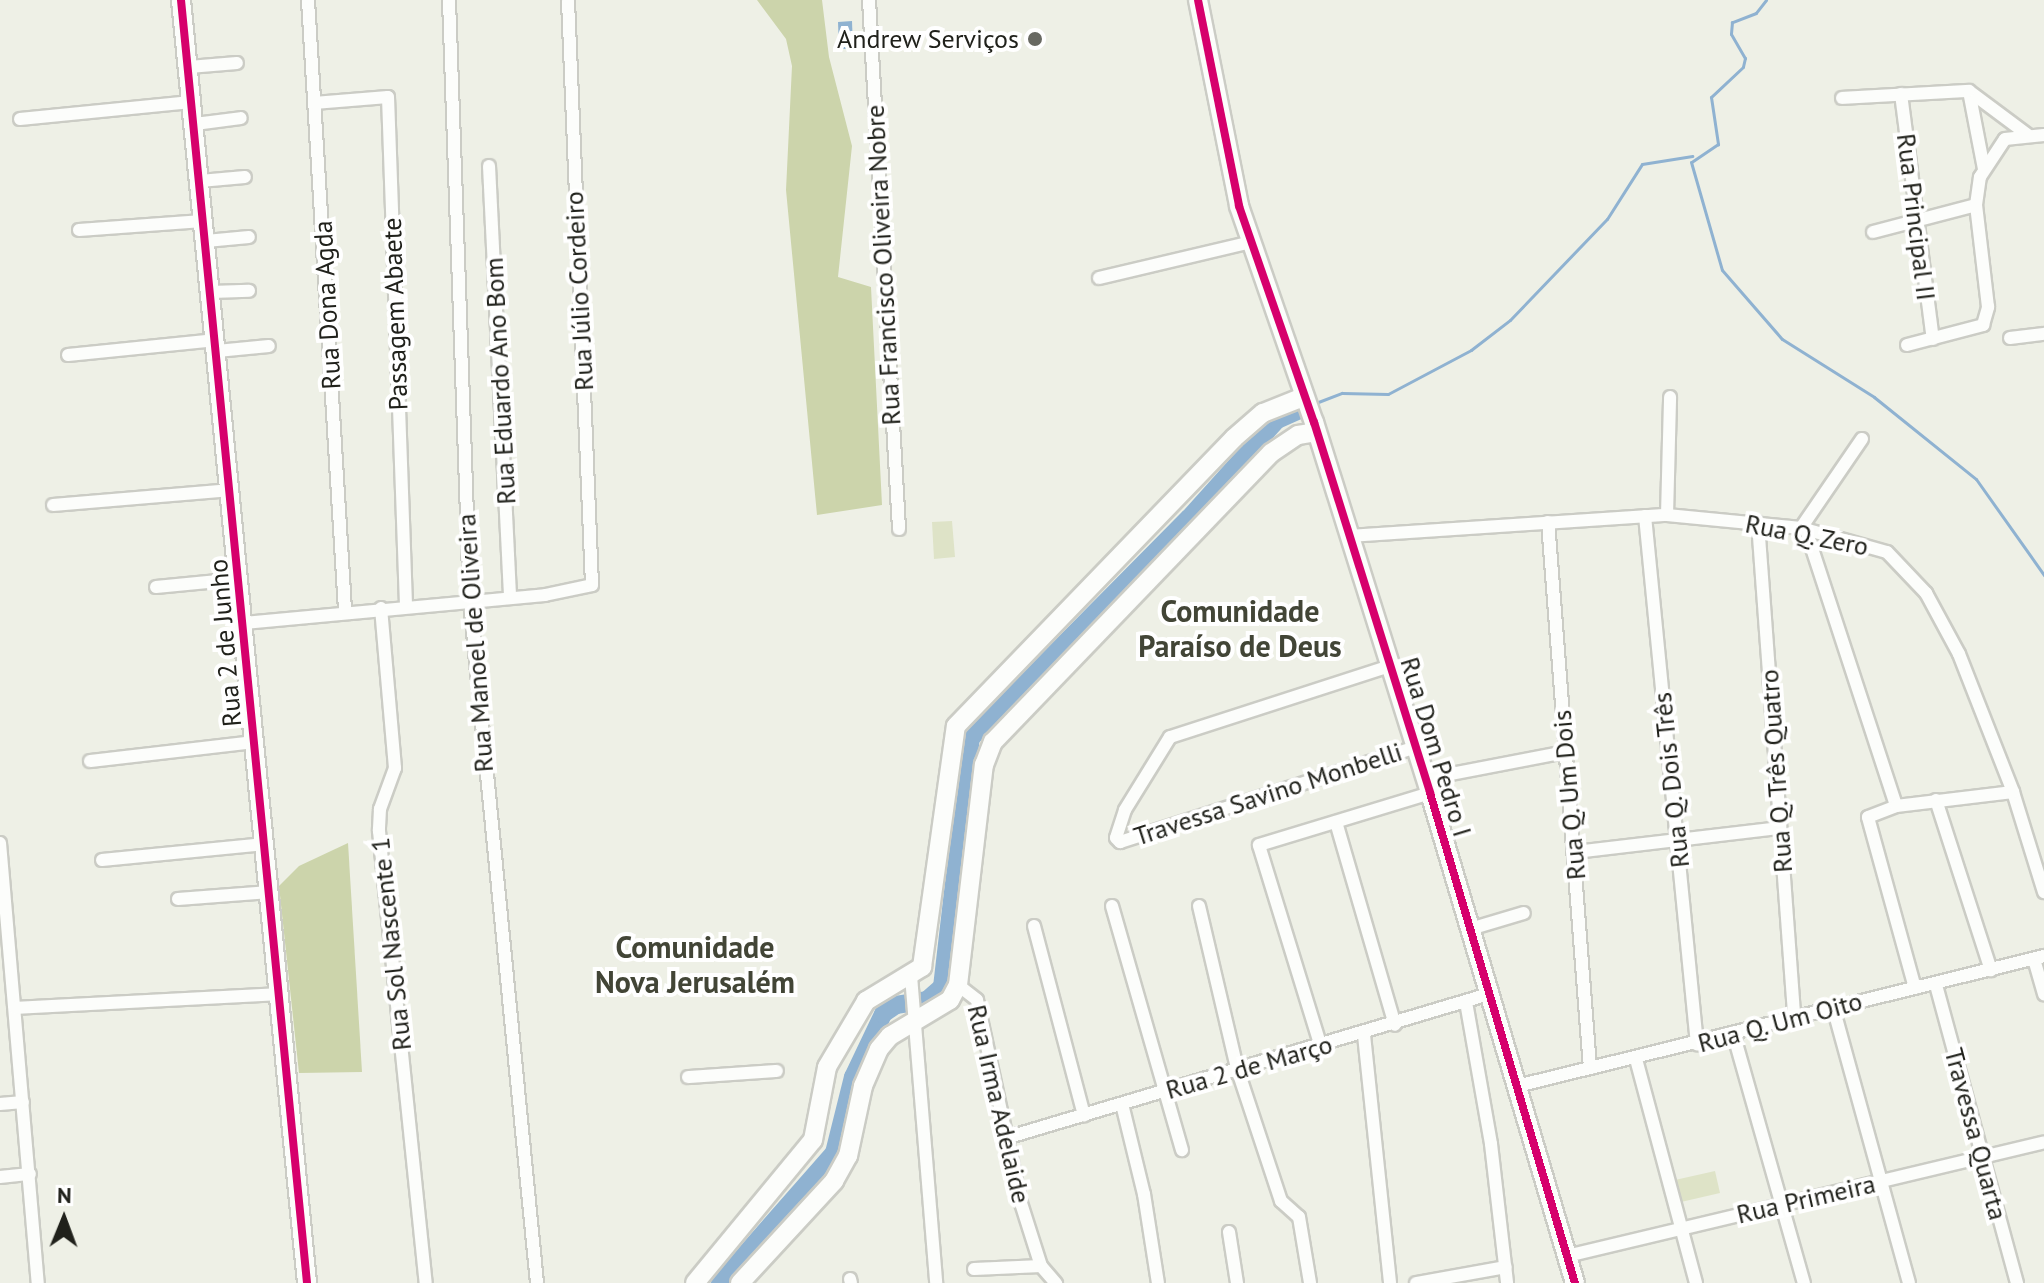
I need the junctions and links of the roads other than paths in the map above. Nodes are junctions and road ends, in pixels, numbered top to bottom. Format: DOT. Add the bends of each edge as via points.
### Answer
graph roads {
  1 [pos="181,0"];
  2 [pos="308,0"];
  3 [pos="449,0"];
  4 [pos="568,0"];
  5 [pos="869,0"];
  6 [pos="1198,0"];
  7 [pos="237,63"];
  8 [pos="189,67"];
  9 [pos="1969,91"];
  10 [pos="1901,94"];
  11 [pos="1842,98"];
  12 [pos="191,102"];
  13 [pos="314,103"];
  14 [pos="241,118"];
  15 [pos="20,119"];
  16 [pos="195,124"];
  17 [pos="2028,135"];
  18 [pos="2044,135"];
  19 [pos="489,166"];
  20 [pos="1984,169"];
  21 [pos="245,177"];
  22 [pos="200,181"];
  23 [pos="1976,205"];
  24 [pos="203,221"];
  25 [pos="1915,221"];
  26 [pos="79,230"];
  27 [pos="1873,232"];
  28 [pos="249,237"];
  29 [pos="206,241"];
  30 [pos="1251,242"];
  31 [pos="1099,278"];
  32 [pos="249,291"];
  33 [pos="211,292"];
  34 [pos="2044,334"];
  35 [pos="2010,338"];
  36 [pos="1933,339"];
  37 [pos="1907,345"];
  38 [pos="216,346"];
  39 [pos="269,346"];
  40 [pos="68,355"];
  41 [pos="1670,397"];
  42 [pos="1304,398"];
  43 [pos="1315,427"];
  44 [pos="1862,439"];
  45 [pos="231,490"];
  46 [pos="53,505"];
  47 [pos="1667,515"];
  48 [pos="1645,516"];
  49 [pos="1548,522"];
  50 [pos="1758,523"];
  51 [pos="899,529"];
  52 [pos="1803,529"];
  53 [pos="1349,536"];
  54 [pos="239,579"];
  55 [pos="156,587"];
  56 [pos="510,597"];
  57 [pos="470,601"];
  58 [pos="406,606"];
  59 [pos="381,608"];
  60 [pos="345,611"];
  61 [pos="244,623"];
  62 [pos="1390,666"];
  63 [pos="255,742"];
  64 [pos="1416,747"];
  65 [pos="1565,752"];
  66 [pos="90,761"];
  67 [pos="1428,786"];
  68 [pos="2013,792"];
  69 [pos="1936,800"];
  70 [pos="1896,806"];
  71 [pos="1336,822"];
  72 [pos="1779,828"];
  73 [pos="1677,838"];
  74 [pos="0,843"];
  75 [pos="265,844"];
  76 [pos="1575,852"];
  77 [pos="102,860"];
  78 [pos="270,892"];
  79 [pos="2044,892"];
  80 [pos="178,899"];
  81 [pos="1112,906"];
  82 [pos="1199,906"];
  83 [pos="1524,913"];
  84 [pos="1034,926"];
  85 [pos="1470,929"];
  86 [pos="5,949"];
  87 [pos="2039,958"];
  88 [pos="1991,970"];
  89 [pos="911,976"];
  90 [pos="6,977"];
  91 [pos="958,985"];
  92 [pos="1936,985"];
  93 [pos="1915,988"];
  94 [pos="280,994"];
  95 [pos="1489,994"];
  96 [pos="2044,995"];
  97 [pos="1466,1002"];
  98 [pos="1833,1007"];
  99 [pos="15,1008"];
  100 [pos="914,1016"];
  101 [pos="1794,1019"];
  102 [pos="1395,1025"];
  103 [pos="1364,1035"];
  104 [pos="1734,1036"];
  105 [pos="1697,1044"];
  106 [pos="1321,1047"];
  107 [pos="1636,1059"];
  108 [pos="1237,1068"];
  109 [pos="1590,1068"];
  110 [pos="777,1071"];
  111 [pos="688,1077"];
  112 [pos="1517,1086"];
  113 [pos="1163,1091"];
  114 [pos="23,1102"];
  115 [pos="0,1104"];
  116 [pos="1122,1104"];
  117 [pos="1084,1115"];
  118 [pos="1009,1137"];
  119 [pos="2044,1142"];
  120 [pos="1182,1150"];
  121 [pos="1982,1157"];
  122 [pos="30,1174"];
  123 [pos="0,1177"];
  124 [pos="1882,1181"];
  125 [pos="1782,1204"];
  126 [pos="1681,1228"];
  127 [pos="1229,1232"];
  128 [pos="1567,1256"];
  129 [pos="1041,1266"];
  130 [pos="1506,1267"];
  131 [pos="974,1269"];
  132 [pos="38,1283"];
  133 [pos="307,1283"];
  134 [pos="426,1283"];
  135 [pos="537,1283"];
  136 [pos="695,1283"];
  137 [pos="740,1283"];
  138 [pos="936,1283"];
  139 [pos="1056,1283"];
  140 [pos="1158,1283"];
  141 [pos="1237,1283"];
  142 [pos="1310,1283"];
  143 [pos="1390,1283"];
  144 [pos="1416,1283"];
  145 [pos="1507,1283"];
  146 [pos="1575,1283"];
  147 [pos="1696,1283"];
  148 [pos="1804,1283"];
  149 [pos="1909,1283"];
  150 [pos="2017,1283"];
  1 -- 8 [label="street, Rua 2 de Junho"];
  2 -- 13 [label="street, Rua Dona Agda"];
  3 -- 57 [label="street, Rua Manoel de Oliveira"];
  4 -- 56 [label="street, Rua Júlio Cordeiro" via="593,583"];
  5 -- 51 [label="street, Rua Francisco Oliveira Nobre"];
  6 -- 30 [label="street, Rua Dom Pedro I" via="1218,120"];
  7 -- 8 [label="street"];
  8 -- 12 [label="street, Rua 2 de Junho"];
  9 -- 10 [label="street"];
  9 -- 17 [label="street"];
  9 -- 20 [label="street"];
  10 -- 11 [label="street"];
  10 -- 25 [label="street, Rua Principal II"];
  12 -- 15 [label="street"];
  12 -- 16 [label="street, Rua 2 de Junho"];
  13 -- 58 [label="street, Passagem Abaete" via="388,97"];
  13 -- 60 [label="street, Rua Dona Agda"];
  14 -- 16 [label="street"];
  16 -- 22 [label="street, Rua 2 de Junho"];
  17 -- 18 [label="street"];
  17 -- 20 [label="street" via="2005,139"];
  19 -- 56 [label="street, Rua Eduardo Ano Bom"];
  20 -- 23 [label="street"];
  21 -- 22 [label="street"];
  22 -- 24 [label="street, Rua 2 de Junho"];
  23 -- 25 [label="street"];
  23 -- 36 [label="street" via="1988,317 1983,325"];
  24 -- 26 [label="street"];
  24 -- 29 [label="street, Rua 2 de Junho"];
  25 -- 27 [label="street"];
  25 -- 36 [label="street, Rua Principal II"];
  28 -- 29 [label="street"];
  29 -- 33 [label="street, Rua 2 de Junho"];
  30 -- 31 [label="street"];
  30 -- 42 [label="street, Rua Dom Pedro I"];
  32 -- 33 [label="street"];
  33 -- 38 [label="street, Rua 2 de Junho"];
  34 -- 35 [label="street"];
  36 -- 37 [label="street"];
  38 -- 39 [label="street"];
  38 -- 40 [label="street"];
  38 -- 45 [label="street, Rua 2 de Junho"];
  41 -- 47 [label="street"];
  42 -- 43 [label="street, Rua Dom Pedro I"];
  42 -- 136 [label="street" via="1263,413 1234,438 956,726 922,967 866,1001 827,1067 813,1140"];
  43 -- 53 [label="street, Rua Dom Pedro I"];
  43 -- 91 [label="street" via="1271,453 993,742 984,765"];
  44 -- 52 [label="street"];
  45 -- 46 [label="street"];
  45 -- 54 [label="street, Rua 2 de Junho"];
  47 -- 48 [label="street, Rua Q. Zero"];
  47 -- 50 [label="street, Rua Q. Zero"];
  48 -- 49 [label="street, Rua Q. Zero"];
  48 -- 73 [label="street, Rua Q. Dois Três"];
  49 -- 53 [label="street, Rua Q. Zero"];
  49 -- 65 [label="street, Rua Q. Um Dois"];
  50 -- 52 [label="street, Rua Q. Zero"];
  50 -- 72 [label="street, Rua Q. Três Quatro"];
  52 -- 68 [label="street, Rua Q. Zero" via="1875,547 1910,570 1959,654"];
  52 -- 70 [label="street"];
  53 -- 62 [label="street, Rua Dom Pedro I"];
  54 -- 55 [label="street"];
  54 -- 61 [label="street, Rua 2 de Junho"];
  56 -- 57 [label="street"];
  57 -- 58 [label="street"];
  57 -- 135 [label="street, Rua Manoel de Oliveira"];
  58 -- 59 [label="street"];
  59 -- 60 [label="street"];
  59 -- 134 [label="street, Rua Sol Nascente 1" via="395,768 380,809 379,831"];
  60 -- 61 [label="street"];
  61 -- 63 [label="street, Rua 2 de Junho"];
  62 -- 64 [label="street, Rua Dom Pedro I"];
  62 -- 64 [label="street, Travessa Savino Monbelli" via="1170,737 1125,810 1117,830 1120,842"];
  63 -- 66 [label="street"];
  63 -- 75 [label="street, Rua 2 de Junho"];
  64 -- 67 [label="street, Rua Dom Pedro I"];
  65 -- 67 [label="street"];
  65 -- 76 [label="street, Rua Q. Um Dois"];
  67 -- 71 [label="street"];
  67 -- 85 [label="street, Rua Dom Pedro I"];
  68 -- 69 [label="street"];
  68 -- 79 [label="street, Rua Q. Zero"];
  69 -- 70 [label="street"];
  69 -- 88 [label="street"];
  70 -- 93 [label="street" via="1873,812 1866,826"];
  71 -- 102 [label="street"];
  71 -- 106 [label="street" via="1259,845"];
  72 -- 73 [label="street"];
  72 -- 101 [label="street, Rua Q. Três Quatro"];
  73 -- 76 [label="street"];
  73 -- 105 [label="street, Rua Q. Dois Três"];
  74 -- 86 [label="street"];
  75 -- 77 [label="street"];
  75 -- 78 [label="street, Rua 2 de Junho"];
  76 -- 109 [label="street, Rua Q. Um Dois"];
  78 -- 80 [label="street"];
  78 -- 94 [label="street, Rua 2 de Junho"];
  81 -- 113 [label="street"];
  82 -- 108 [label="street"];
  83 -- 85 [label="street"];
  84 -- 117 [label="street"];
  85 -- 95 [label="street, Rua Dom Pedro I"];
  86 -- 90 [label="street"];
  87 -- 88 [label="street, Rua Q. Um Oito"];
  87 -- 96 [label="street"];
  88 -- 92 [label="street, Rua Q. Um Oito"];
  89 -- 100 [label="street"];
  90 -- 99 [label="street"];
  91 -- 100 [label="street" via="950,1000"];
  91 -- 118 [label="street, Rua Irma Adelaide" via="977,1000"];
  92 -- 93 [label="street, Rua Q. Um Oito"];
  92 -- 121 [label="street, Travessa Quarta"];
  93 -- 98 [label="street, Rua Q. Um Oito"];
  94 -- 99 [label="street"];
  94 -- 133 [label="street, Rua 2 de Junho"];
  95 -- 97 [label="street, Rua 2 de Março"];
  95 -- 112 [label="street, Rua Dom Pedro I"];
  97 -- 102 [label="street, Rua 2 de Março"];
  97 -- 130 [label="street"];
  98 -- 101 [label="street, Rua Q. Um Oito"];
  98 -- 124 [label="street"];
  99 -- 114 [label="street"];
  100 -- 137 [label="street" via="875,1056 848,1156 834,1181"];
  100 -- 138 [label="street"];
  101 -- 104 [label="street, Rua Q. Um Oito"];
  102 -- 103 [label="street, Rua 2 de Março"];
  103 -- 106 [label="street, Rua 2 de Março"];
  103 -- 143 [label="street"];
  104 -- 105 [label="street, Rua Q. Um Oito"];
  104 -- 125 [label="street"];
  105 -- 107 [label="street, Rua Q. Um Oito"];
  106 -- 108 [label="street, Rua 2 de Março"];
  107 -- 109 [label="street, Rua Q. Um Oito"];
  107 -- 126 [label="street"];
  108 -- 113 [label="street, Rua 2 de Março"];
  108 -- 142 [label="street" via="1281,1201 1299,1217"];
  109 -- 112 [label="street, Rua Q. Um Oito"];
  110 -- 111 [label="street"];
  112 -- 128 [label="street, Rua Dom Pedro I"];
  113 -- 116 [label="street, Rua 2 de Março"];
  113 -- 120 [label="street"];
  114 -- 115 [label="street"];
  114 -- 122 [label="street"];
  116 -- 117 [label="street, Rua 2 de Março"];
  116 -- 140 [label="street"];
  117 -- 118 [label="street, Rua 2 de Março"];
  118 -- 129 [label="street, Rua Irma Adelaide" via="1021,1203"];
  119 -- 121 [label="street, Rua Primeira"];
  121 -- 124 [label="street, Rua Primeira"];
  121 -- 150 [label="street, Travessa Quarta"];
  122 -- 123 [label="street"];
  122 -- 132 [label="street"];
  124 -- 125 [label="street, Rua Primeira"];
  124 -- 149 [label="street"];
  125 -- 126 [label="street, Rua Primeira"];
  125 -- 148 [label="street"];
  126 -- 128 [label="street, Rua Primeira"];
  126 -- 147 [label="street"];
  127 -- 141 [label="street"];
  128 -- 146 [label="street, Rua Dom Pedro I"];
  129 -- 131 [label="street"];
  129 -- 139 [label="street"];
  130 -- 144 [label="street"];
  130 -- 145 [label="street"];
}
